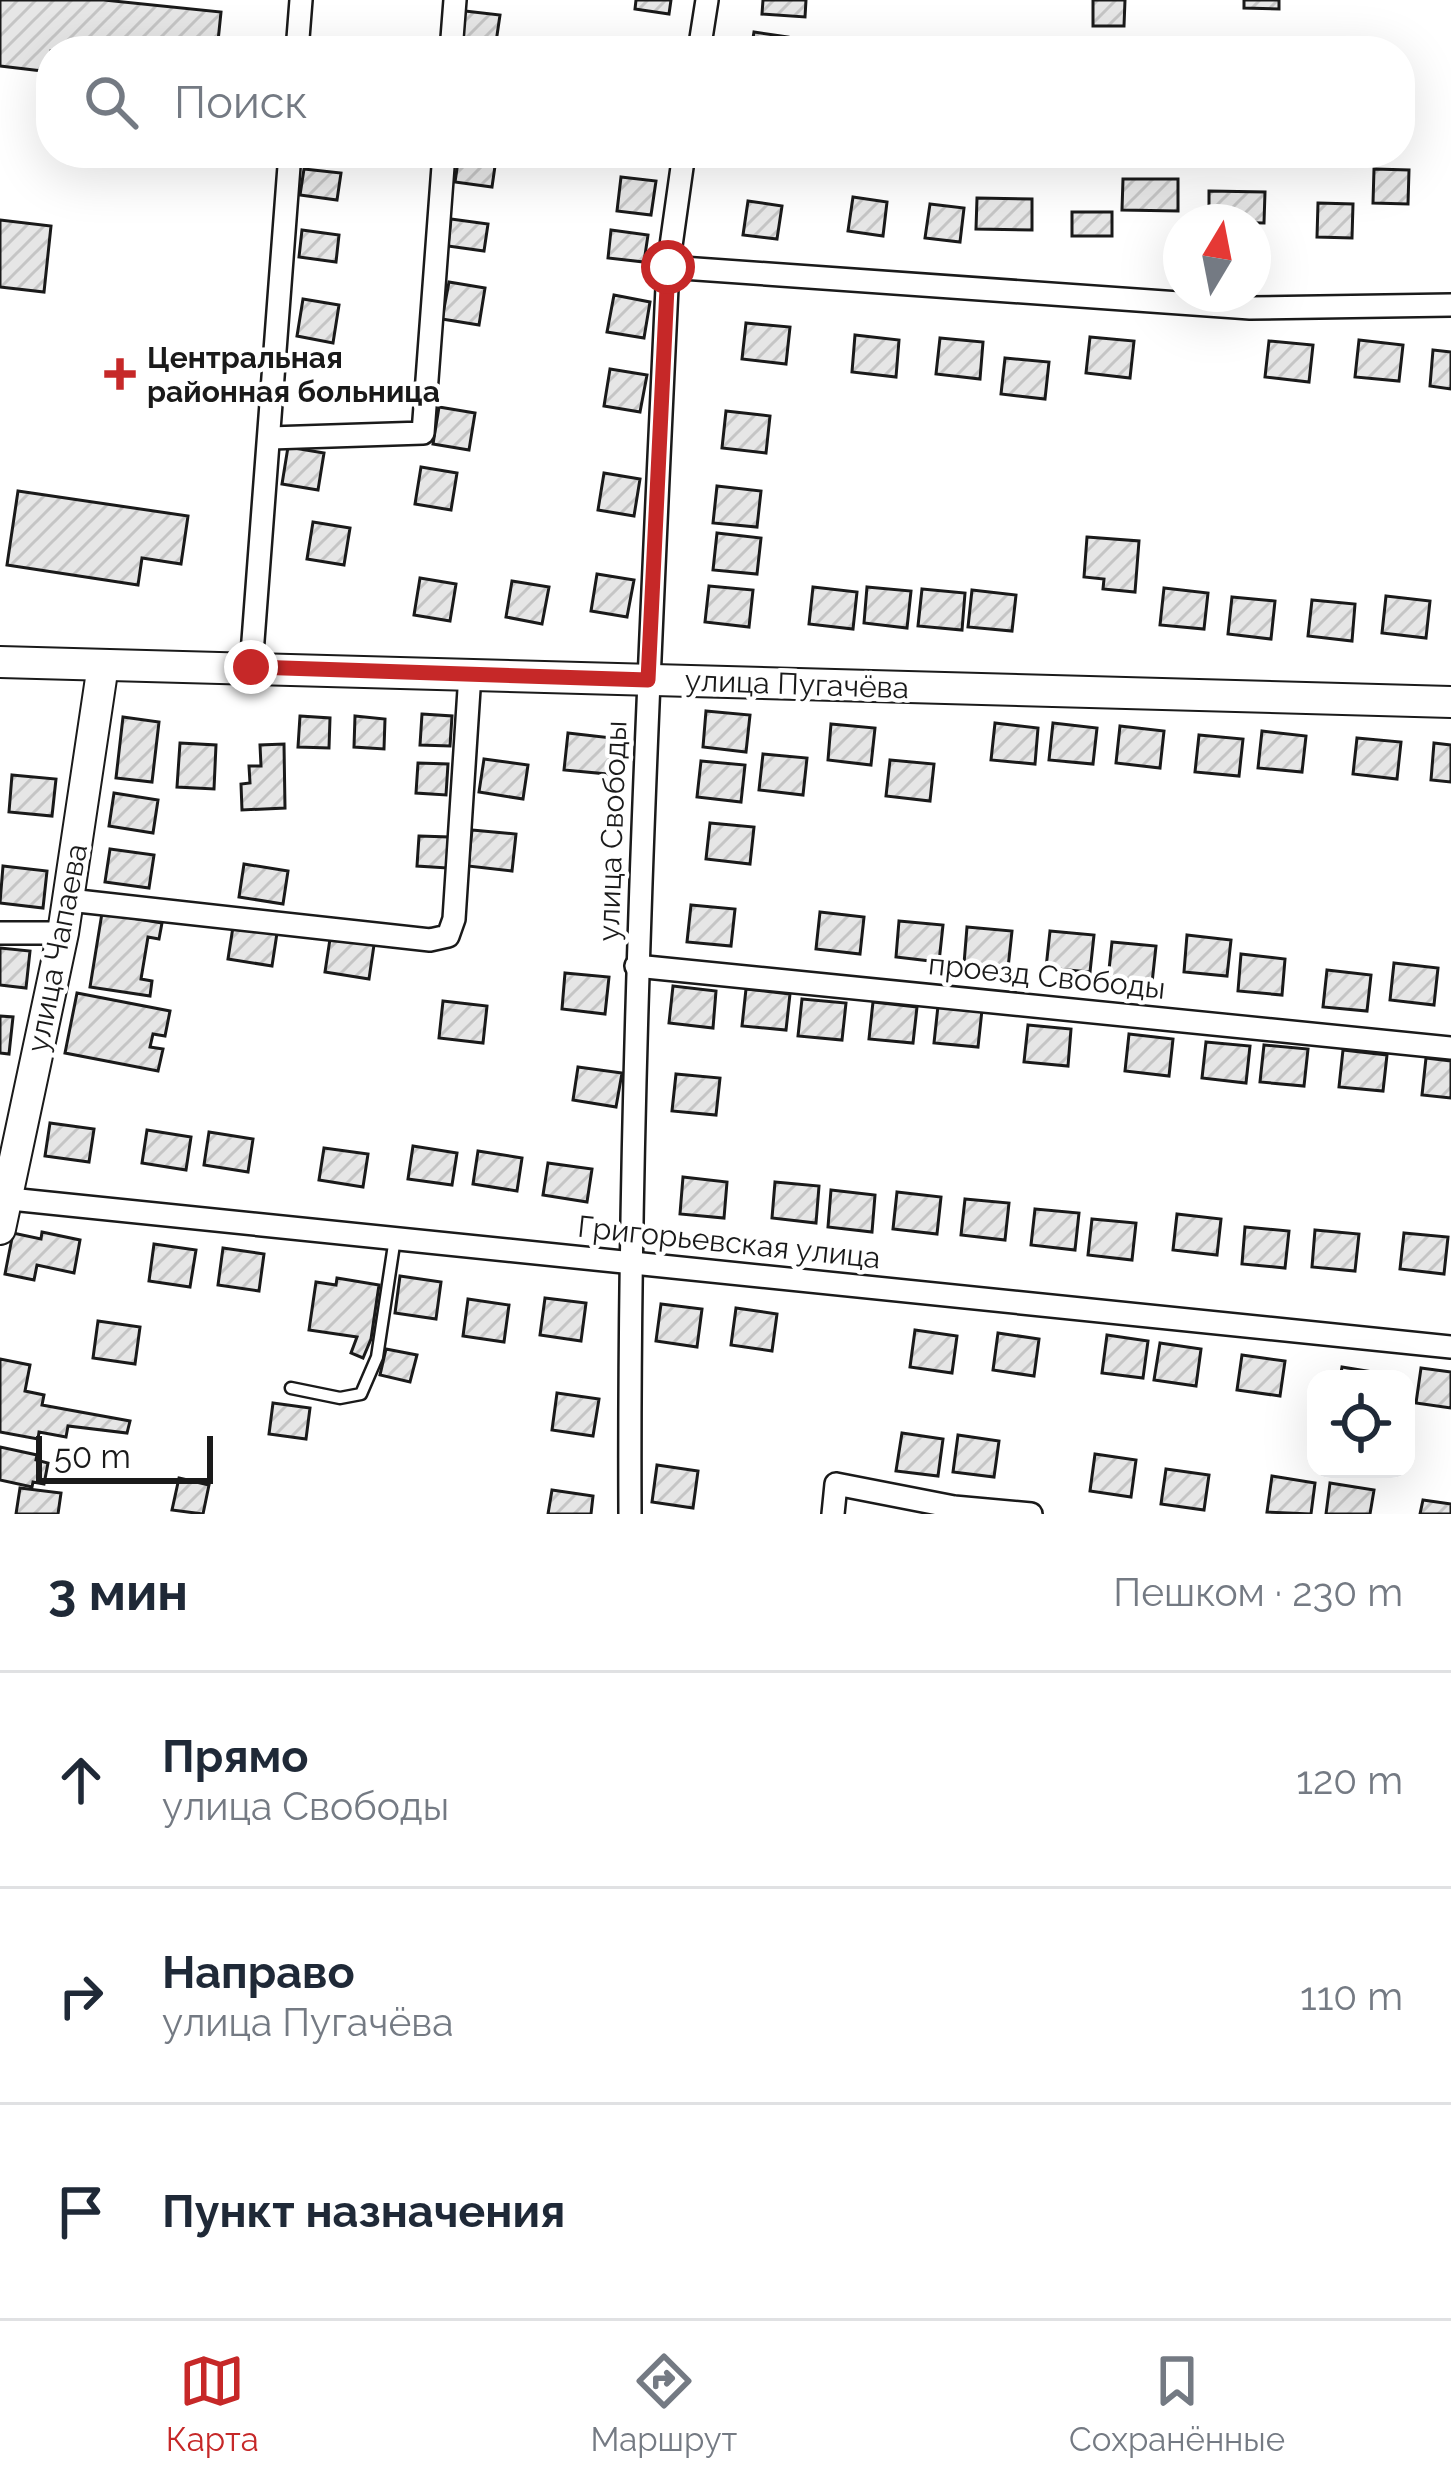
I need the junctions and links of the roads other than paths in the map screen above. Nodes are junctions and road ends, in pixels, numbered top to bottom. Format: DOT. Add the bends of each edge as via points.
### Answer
graph roads {
  1 [pos="301,0"];
  2 [pos="455,0"];
  3 [pos="706,0"];
  4 [pos="298,36"];
  5 [pos="452,36"];
  6 [pos="701,36"];
  7 [pos="289,168"];
  8 [pos="442,168"];
  9 [pos="683,168"];
  10 [pos="668,267"];
  11 [pos="1451,305"];
  12 [pos="270,438"];
  13 [pos="0,662"];
  14 [pos="103,665"];
  15 [pos="251,667"];
  16 [pos="470,674"];
  17 [pos="648,680"];
  18 [pos="1451,702"];
  19 [pos="69,900"];
  20 [pos="0,933"];
  21 [pos="63,933"];
  22 [pos="636,966"];
  23 [pos="1451,1048"];
  24 [pos="2,1208"];
  25 [pos="395,1238"];
  26 [pos="629,1262"];
  27 [pos="1451,1347"];
  28 [pos="291,1388"];
  29 [pos="630,1514"];
  30 [pos="833,1514"];
  31 [pos="1031,1514"];
  1 -- 4 [label="street"];
  2 -- 5 [label="street"];
  3 -- 6 [label="street"];
  7 -- 12 [label="street"];
  8 -- 12 [label="street" via="423,434"];
  9 -- 10 [label="street, улица Свободы"];
  10 -- 11 [label="street" via="1250,308"];
  10 -- 17 [label="street, улица Свободы"];
  12 -- 15 [label="street"];
  13 -- 14 [label="main road, улица Пугачёва"];
  14 -- 15 [label="main road, улица Пугачёва"];
  14 -- 19 [label="main road, улица Чапаева"];
  15 -- 16 [label="main road, улица Пугачёва"];
  16 -- 17 [label="main road, улица Пугачёва"];
  16 -- 19 [label="street" via="448,936"];
  17 -- 18 [label="main road, улица Пугачёва"];
  17 -- 22 [label="street, улица Свободы"];
  19 -- 21 [label="main road, улица Чапаева"];
  20 -- 21 [label="street"];
  21 -- 24 [label="main road, улица Чапаева"];
  22 -- 23 [label="street, проезд Свободы"];
  22 -- 26 [label="street, улица Свободы"];
  24 -- 25 [label="street, Григорьевская улица"];
  25 -- 26 [label="street, Григорьевская улица"];
  25 -- 28 [label="lane" via="377,1357 361,1394"];
  26 -- 27 [label="street, Григорьевская улица"];
  26 -- 29 [label="street, улица Свободы"];
  30 -- 31 [label="street" via="836,1484"];
}
